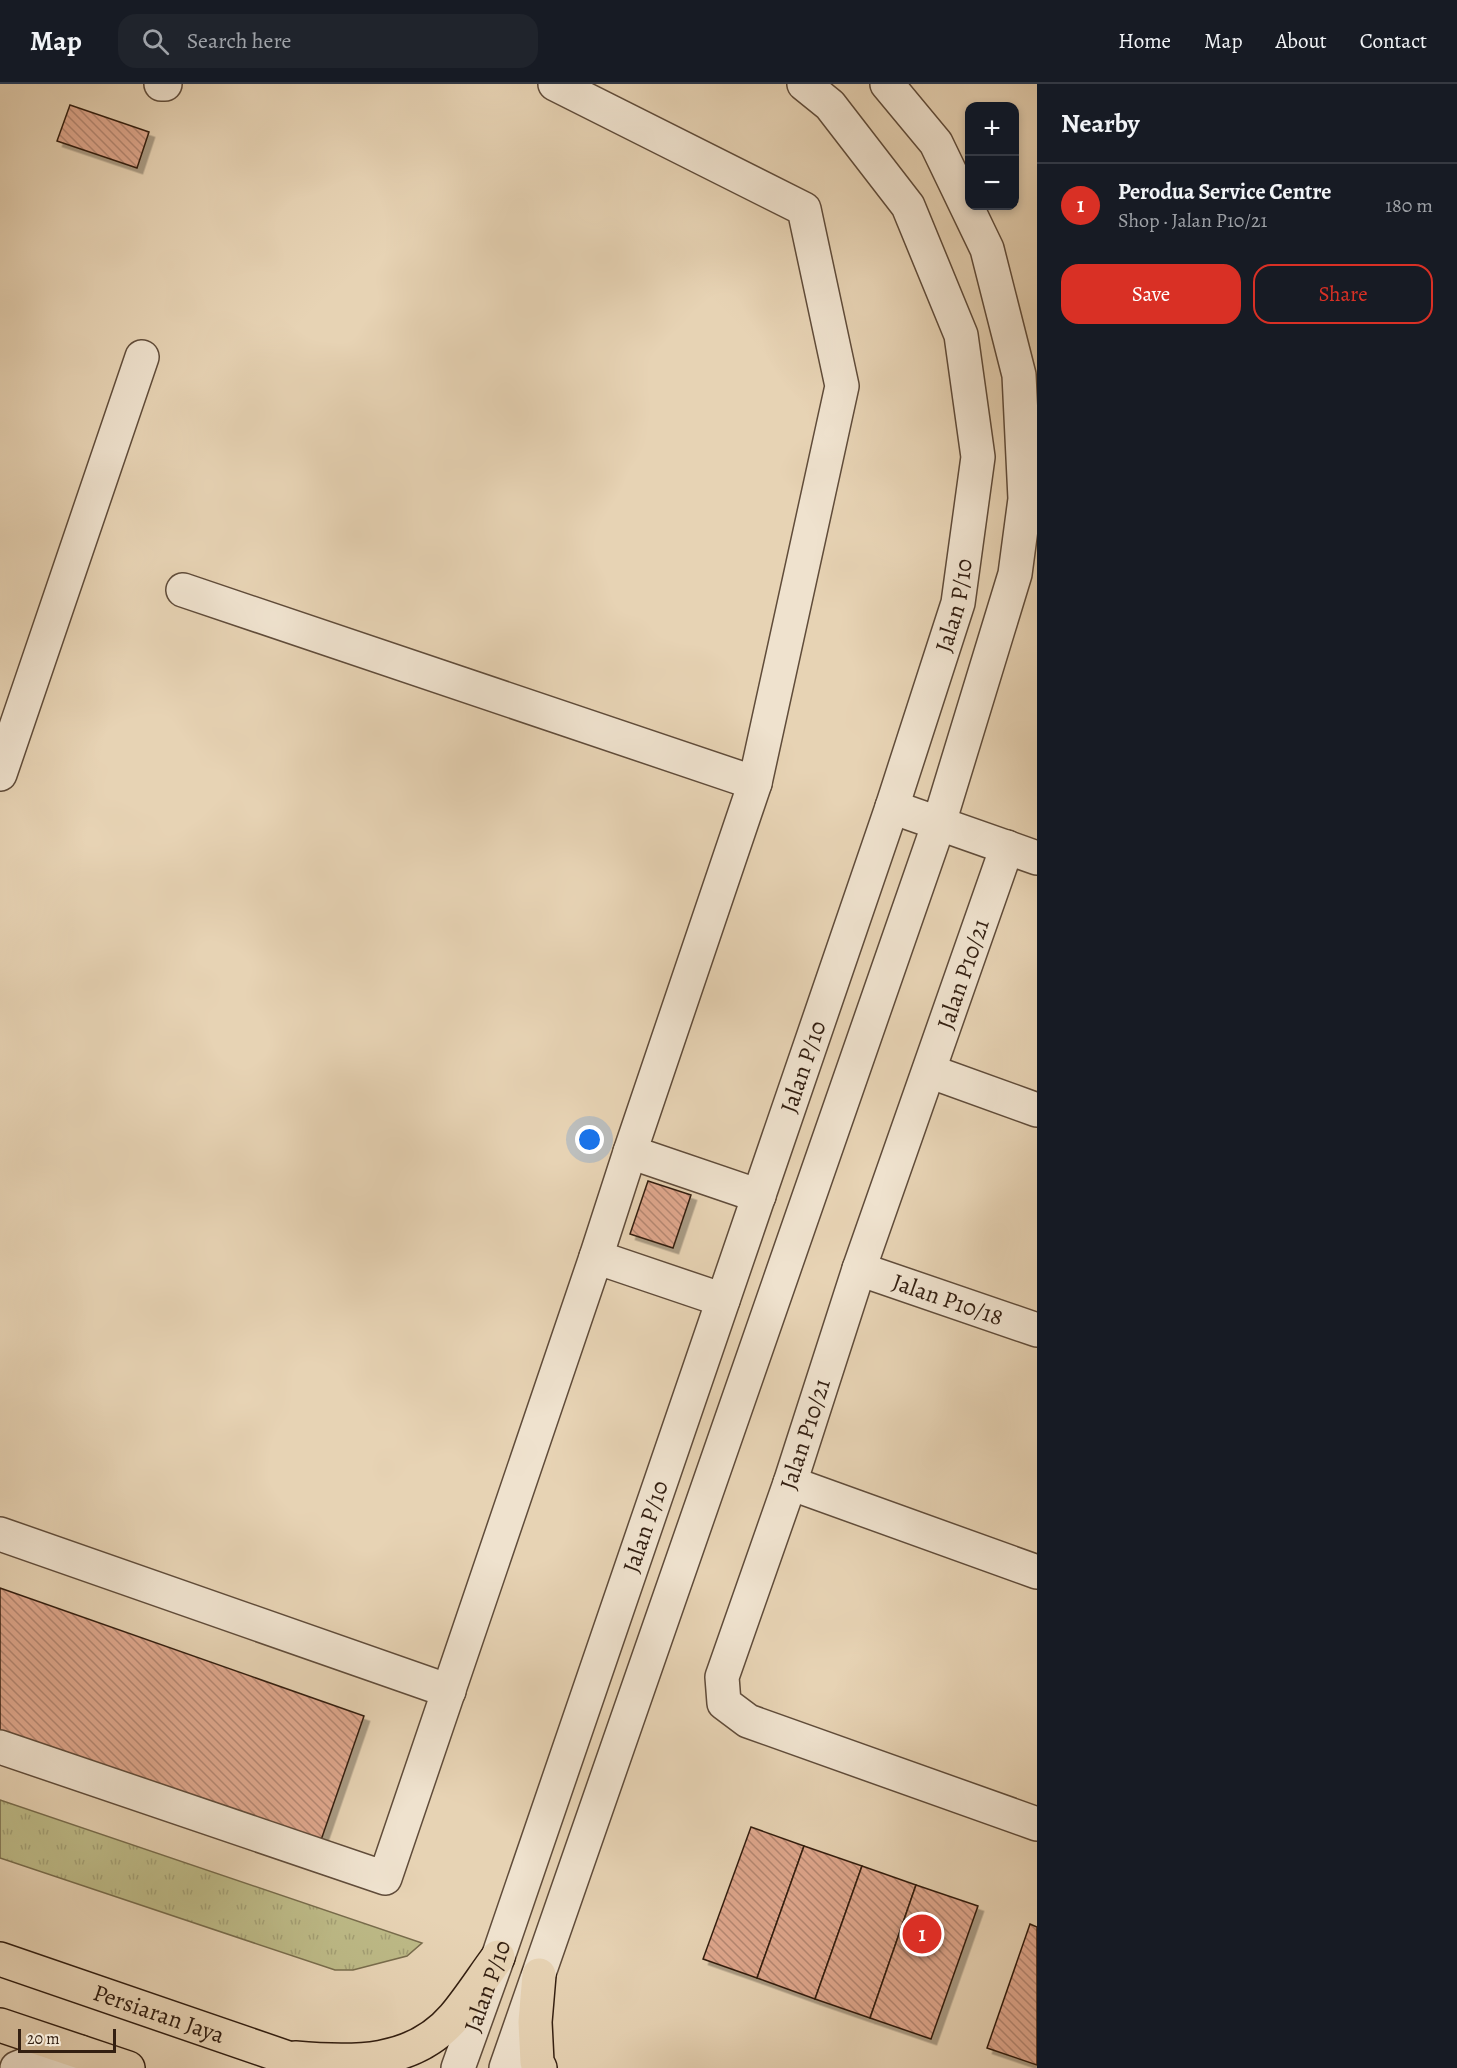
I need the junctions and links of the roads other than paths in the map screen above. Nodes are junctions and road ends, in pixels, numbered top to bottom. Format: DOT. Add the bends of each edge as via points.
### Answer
graph roads {
  1 [pos="555,84"];
  2 [pos="804,84"];
  3 [pos="887,84"];
  4 [pos="142,357"];
  5 [pos="183,590"];
  6 [pos="0,774"];
  7 [pos="755,783"];
  8 [pos="892,807"];
  9 [pos="939,824"];
  10 [pos="1007,847"];
  11 [pos="1037,858"];
  12 [pos="928,1071"];
  13 [pos="1037,1110"];
  14 [pos="630,1152"];
  15 [pos="759,1196"];
  16 [pos="596,1257"];
  17 [pos="859,1269"];
  18 [pos="723,1300"];
  19 [pos="1037,1330"];
  20 [pos="789,1483"];
  21 [pos="0,1534"];
  22 [pos="1037,1572"];
  23 [pos="449,1691"];
  24 [pos="0,1747"];
  25 [pos="1037,1824"];
  26 [pos="498,1957"];
  27 [pos="0,1959"];
  28 [pos="539,1976"];
  29 [pos="0,2025"];
  30 [pos="80,2052"];
  31 [pos="281,2056"];
  32 [pos="17,2068"];
  33 [pos="128,2068"];
  34 [pos="317,2068"];
  35 [pos="458,2068"];
  36 [pos="506,2068"];
  37 [pos="540,2068"];
  1 -- 7 [label="street" via="804,209 843,386"];
  2 -- 8 [label="street, Jalan P/10" via="830,105 908,206 961,335 978,457 958,603"];
  3 -- 9 [label="street, Jalan P/10" via="936,143 987,249 1019,375 1025,499 1015,574"];
  4 -- 6 [label="street"];
  5 -- 7 [label="street"];
  7 -- 14 [label="street"];
  8 -- 9 [label="street"];
  8 -- 15 [label="street, Jalan P/10"];
  9 -- 10 [label="street"];
  9 -- 28 [label="street, Jalan P/10"];
  10 -- 11 [label="street"];
  10 -- 12 [label="street, Jalan P10/21"];
  12 -- 13 [label="street"];
  12 -- 17 [label="street, Jalan P10/21"];
  14 -- 15 [label="street"];
  14 -- 16 [label="street"];
  15 -- 18 [label="street, Jalan P/10"];
  16 -- 18 [label="street"];
  16 -- 23 [label="street"];
  17 -- 19 [label="street, Jalan P10/18"];
  17 -- 20 [label="street, Jalan P10/21"];
  18 -- 26 [label="street, Jalan P/10"];
  20 -- 22 [label="street"];
  20 -- 25 [label="street, Jalan P10/21" via="722,1677 724,1703 748,1721"];
  21 -- 23 [label="street"];
  23 -- 24 [label="street" via="386,1878"];
  26 -- 31 [label="main road" via="452,2019 410,2049 383,2058 354,2061"];
  26 -- 35 [label="street, Jalan P/10"];
  27 -- 31 [label="main road, Persiaran Jaya"];
  28 -- 36 [label="street, Jalan P/10"];
  28 -- 37 [label="main road" via="535,2022"];
  29 -- 30 [label="main road"];
  30 -- 32 [label="street" via="50,2055"];
  30 -- 33 [label="main road"];
  31 -- 34 [label="main road, Persiaran Jaya"];
}
